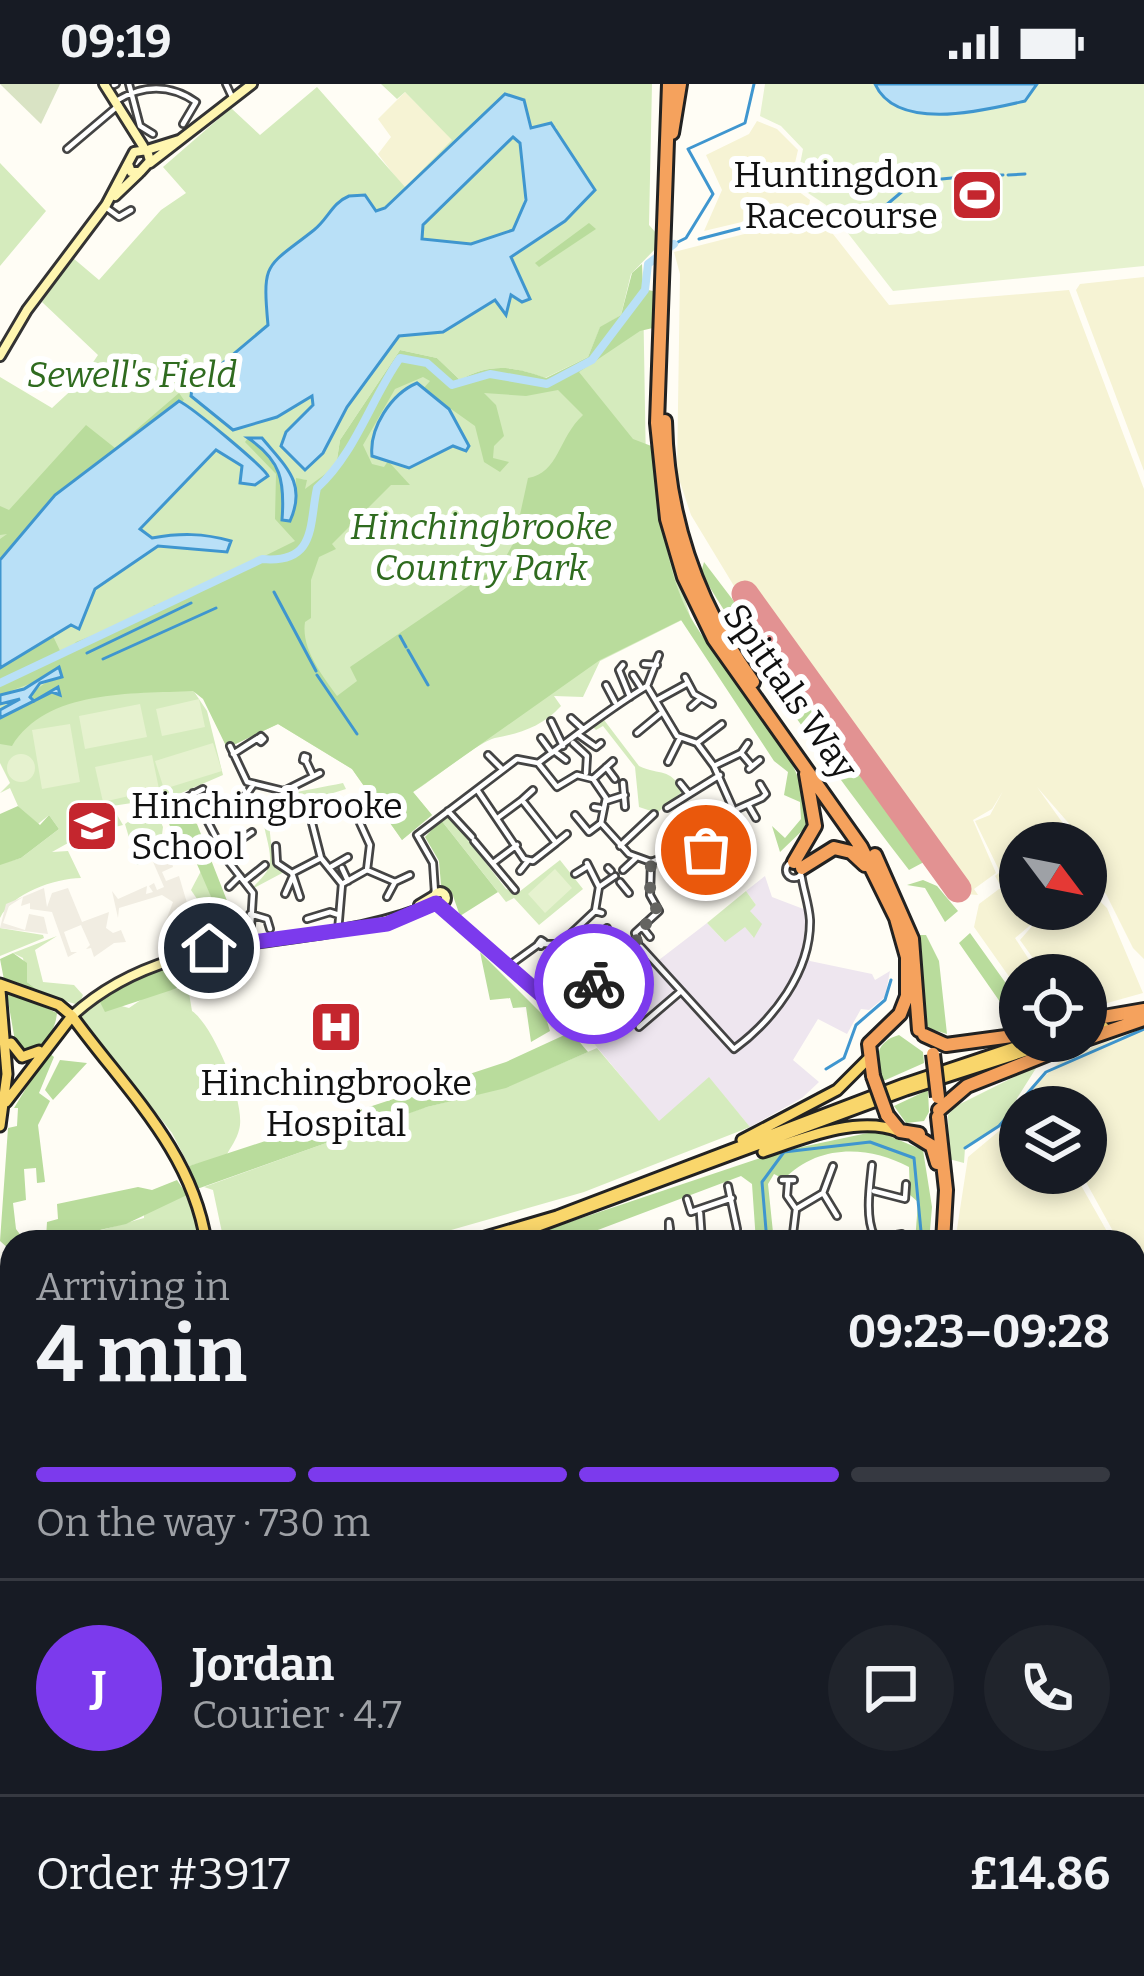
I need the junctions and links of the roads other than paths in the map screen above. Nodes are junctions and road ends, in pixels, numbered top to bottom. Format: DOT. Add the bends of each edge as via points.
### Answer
graph roads {
  1 [pos="104,84"];
  2 [pos="226,84"];
  3 [pos="252,84"];
  4 [pos="672,84"];
  5 [pos="176,86"];
  6 [pos="130,88"];
  7 [pos="233,99"];
  8 [pos="117,103"];
  9 [pos="183,124"];
  10 [pos="77,128"];
  11 [pos="153,134"];
  12 [pos="191,134"];
  13 [pos="83,135"];
  14 [pos="67,149"];
  15 [pos="142,150"];
  16 [pos="128,164"];
  17 [pos="144,169"];
  18 [pos="105,206"];
  19 [pos="131,210"];
  20 [pos="666,227"];
  21 [pos="665,264"];
  22 [pos="0,356"];
  23 [pos="659,655"];
  24 [pos="644,664"];
  25 [pos="623,665"];
  26 [pos="657,665"];
  27 [pos="633,675"];
  28 [pos="606,685"];
  29 [pos="644,688"];
  30 [pos="630,697"];
  31 [pos="700,699"];
  32 [pos="658,700"];
  33 [pos="615,702"];
  34 [pos="712,704"];
  35 [pos="691,707"];
  36 [pos="660,714"];
  37 [pos="571,718"];
  38 [pos="551,721"];
  39 [pos="722,724"];
  40 [pos="581,732"];
  41 [pos="637,733"];
  42 [pos="677,735"];
  43 [pos="258,738"];
  44 [pos="541,738"];
  45 [pos="736,741"];
  46 [pos="573,742"];
  47 [pos="601,743"];
  48 [pos="698,743"];
  49 [pos="563,746"];
  50 [pos="744,748"];
  51 [pos="794,749"];
  52 [pos="553,752"];
  53 [pos="488,755"];
  54 [pos="566,760"];
  55 [pos="760,760"];
  56 [pos="306,761"];
  57 [pos="614,762"];
  58 [pos="668,762"];
  59 [pos="538,763"];
  60 [pos="714,766"];
  61 [pos="606,767"];
  62 [pos="502,769"];
  63 [pos="720,775"];
  64 [pos="589,777"];
  65 [pos="680,783"];
  66 [pos="760,784"];
  67 [pos="253,785"];
  68 [pos="203,789"];
  69 [pos="476,789"];
  70 [pos="533,790"];
  71 [pos="284,791"];
  72 [pos="193,793"];
  73 [pos="688,793"];
  74 [pos="624,794"];
  75 [pos="246,796"];
  76 [pos="325,800"];
  77 [pos="522,800"];
  78 [pos="180,801"];
  79 [pos="350,801"];
  80 [pos="300,806"];
  81 [pos="749,806"];
  82 [pos="602,807"];
  83 [pos="625,807"];
  84 [pos="667,808"];
  85 [pos="353,809"];
  86 [pos="448,811"];
  87 [pos="734,811"];
  88 [pos="338,813"];
  89 [pos="533,814"];
  90 [pos="654,814"];
  91 [pos="308,815"];
  92 [pos="499,817"];
  93 [pos="756,818"];
  94 [pos="271,820"];
  95 [pos="525,820"];
  96 [pos="601,823"];
  97 [pos="571,825"];
  98 [pos="516,827"];
  99 [pos="252,832"];
  100 [pos="507,833"];
  101 [pos="697,834"];
  102 [pos="567,835"];
  103 [pos="556,843"];
  104 [pos="517,845"];
  105 [pos="276,846"];
  106 [pos="620,846"];
  107 [pos="749,846"];
  108 [pos="224,852"];
  109 [pos="668,856"];
  110 [pos="347,857"];
  111 [pos="321,858"];
  112 [pos="636,858"];
  113 [pos="528,861"];
  114 [pos="651,862"];
  115 [pos="492,864"];
  116 [pos="265,866"];
  117 [pos="328,868"];
  118 [pos="342,868"];
  119 [pos="721,869"];
  120 [pos="367,870"];
  121 [pos="623,870"];
  122 [pos="798,870"];
  123 [pos="520,871"];
  124 [pos="410,874"];
  125 [pos="575,874"];
  126 [pos="713,875"];
  127 [pos="292,876"];
  128 [pos="243,879"];
  129 [pos="345,882"];
  130 [pos="394,882"];
  131 [pos="229,887"];
  132 [pos="599,887"];
  133 [pos="515,890"];
  134 [pos="884,890"];
  135 [pos="694,891"];
  136 [pos="628,893"];
  137 [pos="285,894"];
  138 [pos="300,897"];
  139 [pos="387,897"];
  140 [pos="439,898"];
  141 [pos="339,914"];
  142 [pos="249,918"];
  143 [pos="307,919"];
  144 [pos="240,925"];
  145 [pos="580,926"];
  146 [pos="642,927"];
  147 [pos="270,929"];
  148 [pos="338,931"];
  149 [pos="650,937"];
  150 [pos="250,942"];
  151 [pos="556,946"];
  152 [pos="639,946"];
  153 [pos="601,950"];
  154 [pos="575,953"];
  155 [pos="509,965"];
  156 [pos="614,967"];
  157 [pos="545,972"];
  158 [pos="574,972"];
  159 [pos="587,989"];
  160 [pos="0,990"];
  161 [pos="681,991"];
  162 [pos="76,1012"];
  163 [pos="1144,1015"];
  164 [pos="1107,1022"];
  165 [pos="6,1026"];
  166 [pos="888,1026"];
  167 [pos="1107,1026"];
  168 [pos="639,1028"];
  169 [pos="922,1033"];
  170 [pos="999,1038"];
  171 [pos="42,1049"];
  172 [pos="999,1053"];
  173 [pos="867,1060"];
  174 [pos="999,1060"];
  175 [pos="1019,1062"];
  176 [pos="25,1073"];
  177 [pos="7,1074"];
  178 [pos="4,1105"];
  179 [pos="938,1108"];
  180 [pos="0,1126"];
  181 [pos="907,1133"];
  182 [pos="712,1157"];
  183 [pos="872,1165"];
  184 [pos="831,1169"];
  185 [pos="788,1181"];
  186 [pos="906,1184"];
  187 [pos="728,1186"];
  188 [pos="644,1191"];
  189 [pos="874,1191"];
  190 [pos="823,1192"];
  191 [pos="732,1198"];
  192 [pos="687,1199"];
  193 [pos="796,1209"];
  194 [pos="700,1211"];
  195 [pos="837,1216"];
  196 [pos="737,1229"];
  197 [pos="203,1230"];
  198 [pos="509,1230"];
  199 [pos="530,1230"];
  200 [pos="701,1230"];
  201 [pos="790,1230"];
  202 [pos="872,1230"];
  203 [pos="939,1230"];
  204 [pos="941,1230"];
  1 -- 8 [label="main road"];
  2 -- 7 [label="street"];
  3 -- 7 [label="main road"];
  4 -- 20 [label="highway, Spittals Way"];
  4 -- 20 [label="highway, Spittals Way"];
  5 -- 6 [label="street"];
  5 -- 9 [label="street" via="196,102"];
  6 -- 8 [label="street"];
  6 -- 11 [label="street" via="140,126"];
  7 -- 12 [label="main road"];
  8 -- 13 [label="street"];
  8 -- 15 [label="main road"];
  10 -- 13 [label="street"];
  12 -- 15 [label="main road"];
  12 -- 17 [label="main road"];
  13 -- 14 [label="street"];
  15 -- 16 [label="main road"];
  15 -- 17 [label="main road"];
  16 -- 17 [label="main road" via="131,172"];
  16 -- 18 [label="main road"];
  17 -- 18 [label="main road"];
  18 -- 19 [label="street" via="119,217"];
  18 -- 22 [label="main road"];
  20 -- 21 [label="highway, Spittals Way"];
  21 -- 51 [label="highway, Spittals Way" via="657,445 671,536 714,639"];
  21 -- 169 [label="highway, Spittals Way" via="665,443 687,556 735,656 884,871 914,949"];
  23 -- 26 [label="street"];
  24 -- 26 [label="street"];
  25 -- 30 [label="street"];
  26 -- 29 [label="street"];
  27 -- 29 [label="street"];
  28 -- 33 [label="street"];
  29 -- 30 [label="street"];
  29 -- 32 [label="street"];
  30 -- 33 [label="street"];
  31 -- 32 [label="street" via="687,680"];
  31 -- 34 [label="street"];
  31 -- 35 [label="street"];
  32 -- 36 [label="street"];
  33 -- 40 [label="street"];
  36 -- 41 [label="street"];
  36 -- 42 [label="street"];
  37 -- 40 [label="street"];
  38 -- 49 [label="street"];
  39 -- 48 [label="street"];
  40 -- 46 [label="street"];
  40 -- 47 [label="street"];
  42 -- 48 [label="street"];
  42 -- 58 [label="street"];
  43 -- 67 [label="street" via="232,750"];
  44 -- 52 [label="street"];
  45 -- 50 [label="street"];
  46 -- 49 [label="street"];
  46 -- 64 [label="street" via="587,756"];
  48 -- 60 [label="street"];
  49 -- 52 [label="street"];
  50 -- 55 [label="street" via="750,767"];
  50 -- 60 [label="street"];
  51 -- 122 [label="highway" via="816,817"];
  51 -- 134 [label="highway, Spittals Way"];
  52 -- 54 [label="street"];
  52 -- 59 [label="street"];
  53 -- 62 [label="street"];
  56 -- 71 [label="street" via="317,775"];
  57 -- 61 [label="street"];
  59 -- 62 [label="street" via="518,759"];
  59 -- 64 [label="street" via="557,787"];
  60 -- 63 [label="street"];
  61 -- 64 [label="street"];
  61 -- 74 [label="street"];
  62 -- 69 [label="street"];
  63 -- 73 [label="street"];
  63 -- 87 [label="street"];
  64 -- 82 [label="street"];
  65 -- 73 [label="street"];
  66 -- 81 [label="street" via="768,796"];
  67 -- 71 [label="street"];
  67 -- 75 [label="street"];
  68 -- 72 [label="street"];
  69 -- 86 [label="street"];
  69 -- 92 [label="street"];
  70 -- 77 [label="street"];
  71 -- 80 [label="street"];
  72 -- 78 [label="street"];
  72 -- 108 [label="street"];
  73 -- 84 [label="street"];
  74 -- 82 [label="street"];
  74 -- 83 [label="street"];
  76 -- 91 [label="street"];
  77 -- 89 [label="street"];
  77 -- 92 [label="street"];
  79 -- 85 [label="street"];
  80 -- 91 [label="street"];
  80 -- 94 [label="street"];
  81 -- 87 [label="street"];
  81 -- 93 [label="street"];
  82 -- 96 [label="street"];
  85 -- 88 [label="street"];
  85 -- 120 [label="street" via="370,845"];
  86 -- 115 [label="street"];
  86 -- 140 [label="street" via="417,835"];
  87 -- 101 [label="street"];
  89 -- 95 [label="street"];
  89 -- 103 [label="street"];
  90 -- 106 [label="street"];
  91 -- 111 [label="street"];
  92 -- 100 [label="street"];
  96 -- 97 [label="street" via="589,832 577,817"];
  96 -- 106 [label="street"];
  98 -- 100 [label="street"];
  99 -- 108 [label="street"];
  100 -- 104 [label="street"];
  101 -- 109 [label="street"];
  101 -- 119 [label="street"];
  102 -- 103 [label="street"];
  103 -- 113 [label="street"];
  104 -- 113 [label="street"];
  104 -- 115 [label="street"];
  105 -- 127 [label="street" via="277,862"];
  106 -- 112 [label="street"];
  107 -- 119 [label="street"];
  108 -- 128 [label="street"];
  109 -- 114 [label="street"];
  109 -- 135 [label="street"];
  110 -- 117 [label="street"];
  111 -- 117 [label="street"];
  111 -- 127 [label="street"];
  112 -- 114 [label="street"];
  112 -- 121 [label="street"];
  113 -- 123 [label="street"];
  114 -- 146 [label="street" via="650,895 659,911"];
  115 -- 133 [label="street"];
  116 -- 128 [label="street"];
  117 -- 129 [label="street"];
  118 -- 129 [label="street"];
  119 -- 126 [label="street"];
  120 -- 129 [label="street"];
  120 -- 130 [label="street"];
  122 -- 134 [label="highway" via="823,850 843,849"];
  122 -- 161 [label="street" via="810,928 801,965 770,1016 731,1048"];
  124 -- 130 [label="street"];
  125 -- 132 [label="street" via="588,864"];
  127 -- 137 [label="street"];
  127 -- 138 [label="street"];
  128 -- 131 [label="street"];
  128 -- 142 [label="street" via="254,897"];
  129 -- 141 [label="street"];
  130 -- 139 [label="street"];
  132 -- 136 [label="street" via="614,875"];
  132 -- 145 [label="street" via="598,912"];
  134 -- 166 [label="highway, Spittals Way" via="909,980 903,1008"];
  140 -- 148 [label="main road" via="387,924"];
  140 -- 155 [label="street"];
  141 -- 143 [label="street"];
  141 -- 148 [label="street"];
  142 -- 144 [label="street"];
  142 -- 147 [label="street" via="267,919"];
  142 -- 150 [label="street"];
  145 -- 151 [label="street"];
  145 -- 154 [label="street" via="595,938"];
  146 -- 149 [label="street"];
  146 -- 152 [label="street" via="632,931"];
  148 -- 150 [label="main road"];
  150 -- 162 [label="main road" via="154,963"];
  151 -- 155 [label="street" via="541,941"];
  151 -- 157 [label="street" via="567,959"];
  152 -- 156 [label="street"];
  152 -- 161 [label="street"];
  153 -- 156 [label="street"];
  155 -- 159 [label="street" via="563,1002"];
  156 -- 159 [label="street"];
  158 -- 159 [label="street"];
  160 -- 162 [label="main road"];
  160 -- 165 [label="main road"];
  161 -- 168 [label="street"];
  162 -- 171 [label="main road"];
  162 -- 197 [label="main road" via="175,1151"];
  163 -- 164 [label="highway"];
  163 -- 167 [label="highway"];
  165 -- 171 [label="main road" via="18,1055"];
  165 -- 177 [label="main road"];
  166 -- 169 [label="highway"];
  166 -- 173 [label="highway, Spittals Way" via="872,1040"];
  169 -- 170 [label="highway" via="946,1045"];
  169 -- 179 [label="highway, bridge" via="933,1054"];
  171 -- 176 [label="main road"];
  172 -- 182 [label="main road"];
  173 -- 181 [label="highway, bridge" via="887,1115"];
  173 -- 182 [label="main road" via="827,1097"];
  174 -- 188 [label="main road"];
  175 -- 179 [label="highway"];
  176 -- 177 [label="main road"];
  176 -- 178 [label="main road"];
  177 -- 178 [label="main road"];
  178 -- 180 [label="main road"];
  179 -- 181 [label="highway" via="931,1128"];
  179 -- 204 [label="highway" via="946,1190"];
  181 -- 188 [label="main road" via="875,1126 802,1138"];
  181 -- 203 [label="highway" via="929,1143 936,1157"];
  182 -- 198 [label="main road"];
  183 -- 189 [label="street"];
  184 -- 190 [label="street"];
  185 -- 193 [label="street"];
  186 -- 189 [label="street" via="907,1199"];
  187 -- 191 [label="street"];
  188 -- 199 [label="main road"];
  189 -- 202 [label="street"];
  190 -- 193 [label="street"];
  190 -- 195 [label="street"];
  191 -- 194 [label="street"];
  191 -- 196 [label="street"];
  192 -- 194 [label="street" via="692,1212"];
  193 -- 201 [label="street"];
  194 -- 200 [label="street"];
}
